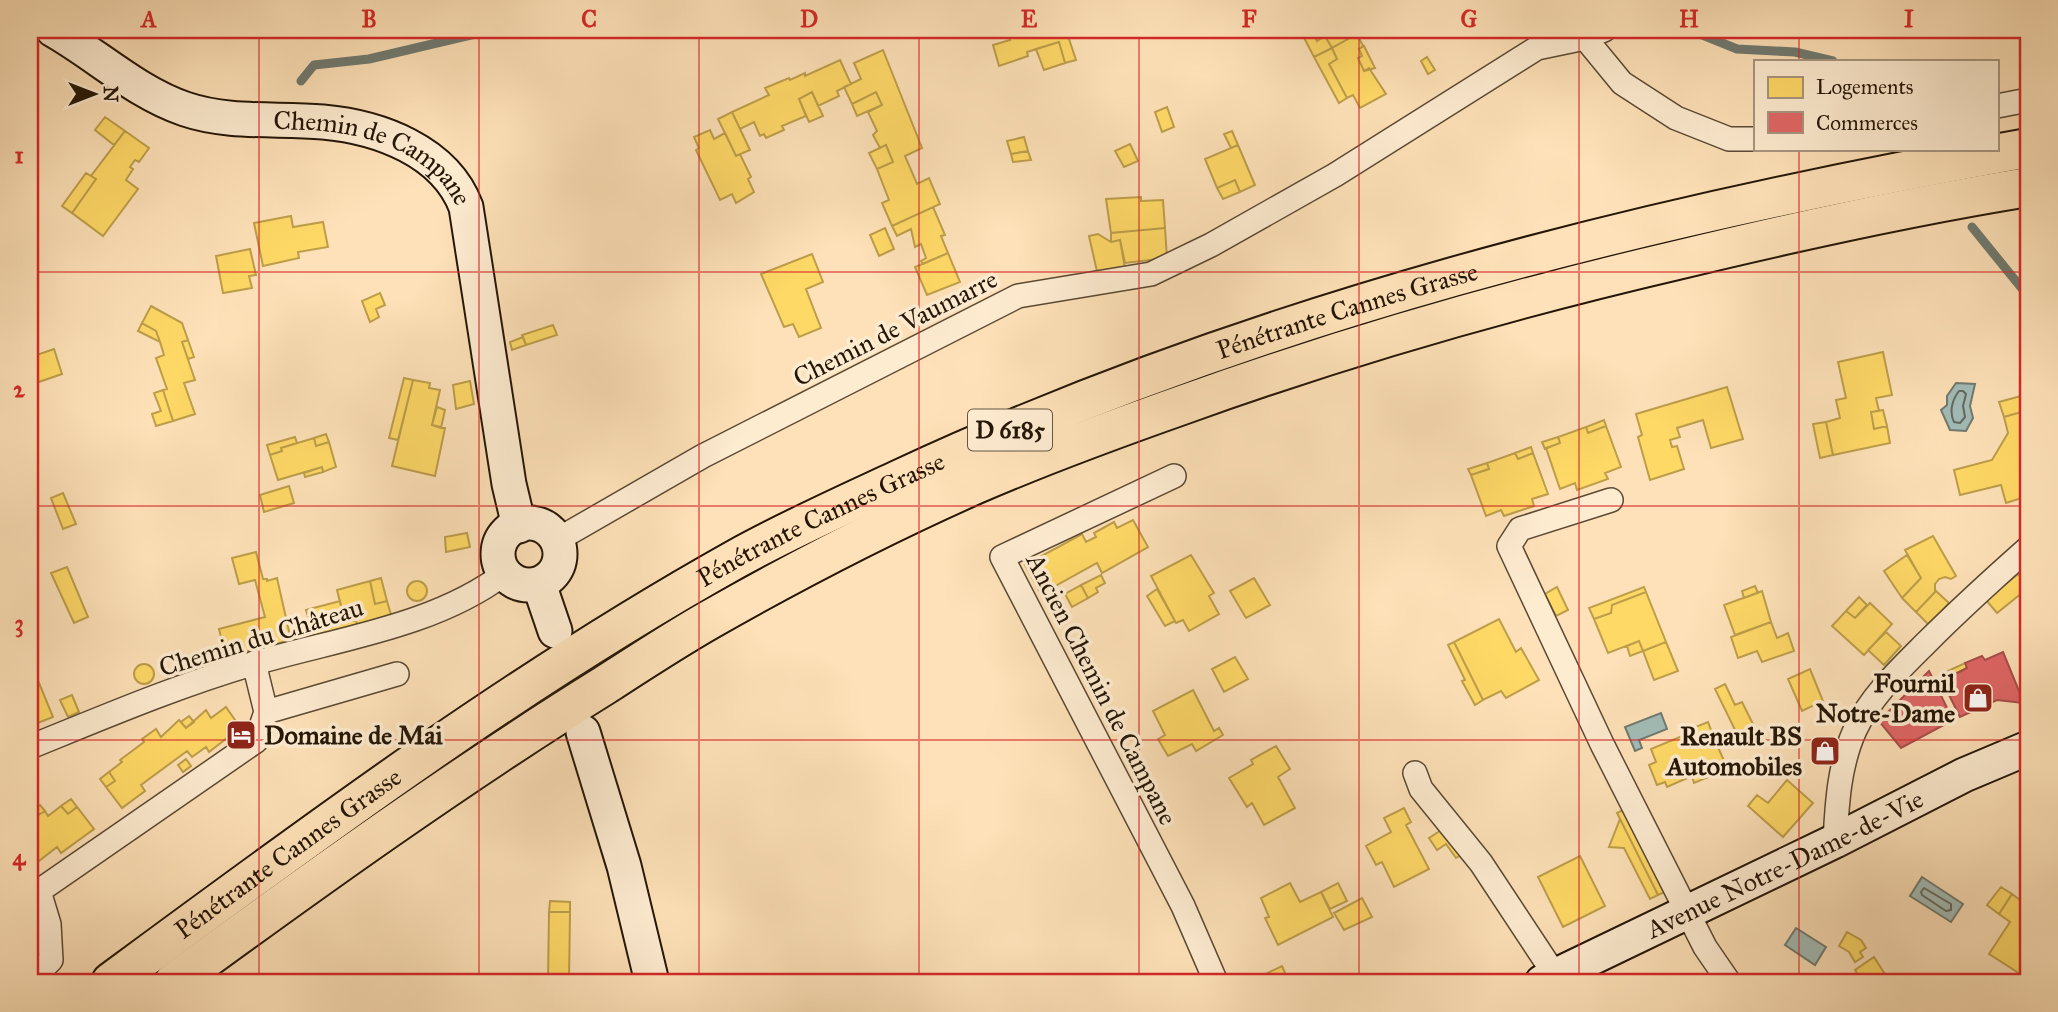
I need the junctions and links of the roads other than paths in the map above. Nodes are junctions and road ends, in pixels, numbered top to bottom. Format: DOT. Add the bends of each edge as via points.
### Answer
graph roads {
  1 [pos="53,30"];
  2 [pos="1594,34"];
  3 [pos="2028,100"];
  4 [pos="1998,106"];
  5 [pos="1754,139"];
  6 [pos="2028,149"];
  7 [pos="2028,187"];
  8 [pos="1174,476"];
  9 [pos="1611,500"];
  10 [pos="519,526"];
  11 [pos="557,540"];
  12 [pos="2028,548"];
  13 [pos="505,573"];
  14 [pos="539,584"];
  15 [pos="555,631"];
  16 [pos="254,663"];
  17 [pos="397,674"];
  18 [pos="266,712"];
  19 [pos="583,732"];
  20 [pos="30,747"];
  21 [pos="2028,748"];
  22 [pos="1415,773"];
  23 [pos="1835,841"];
  24 [pos="1689,911"];
  25 [pos="1548,979"];
  26 [pos="30,981"];
  27 [pos="111,982"];
  28 [pos="174,982"];
  29 [pos="652,982"];
  30 [pos="1216,982"];
  31 [pos="1729,982"];
  1 -- 10 [label="main road, Chemin de Campane" via="184,109 231,119 351,126 410,146 450,177 460,191 468,220"];
  2 -- 5 [label="street" via="1622,83 1676,118 1729,139"];
  2 -- 11 [label="street, Chemin de Vaumarre" via="1537,48 1335,175 1211,245 1151,274 1018,296 703,456"];
  3 -- 4 [label="street"];
  6 -- 27 [label="highway, Pénétrante Cannes Grasse / D 6185" via="1734,206 1486,266 1312,319 1030,421 741,556 659,603 381,784"];
  7 -- 28 [label="highway, Pénétrante Cannes Grasse / D 6185" via="1769,238 1424,325 1226,389 975,485 695,628 508,745"];
  8 -- 30 [label="street, Ancien Chemin de Campane" via="1002,557 1182,906"];
  9 -- 24 [label="street" via="1520,529 1509,546 1602,744"];
  10 -- 11 [label="main road" via="540,526"];
  10 -- 13 [label="main road" via="509,531 499,551"];
  11 -- 14 [label="main road" via="556,571"];
  12 -- 23 [label="street" via="1886,683 1855,730 1837,799"];
  13 -- 14 [label="main road" via="520,584"];
  13 -- 16 [label="street, Chemin du Château" via="471,595 405,622"];
  14 -- 15 [label="main road"];
  16 -- 18 [label="street"];
  16 -- 20 [label="street, Chemin du Château"];
  17 -- 18 [label="street"];
  18 -- 26 [label="street" via="256,741 39,891 49,924 51,960"];
  19 -- 29 [label="main road" via="624,866"];
  21 -- 23 [label="main road, Avenue Notre-Dame-de-Vie"];
  22 -- 25 [label="street" via="1421,789 1482,863"];
  23 -- 24 [label="main road, Avenue Notre-Dame-de-Vie"];
  24 -- 25 [label="main road, Avenue Notre-Dame-de-Vie"];
  24 -- 31 [label="street" via="1705,947"];
}
